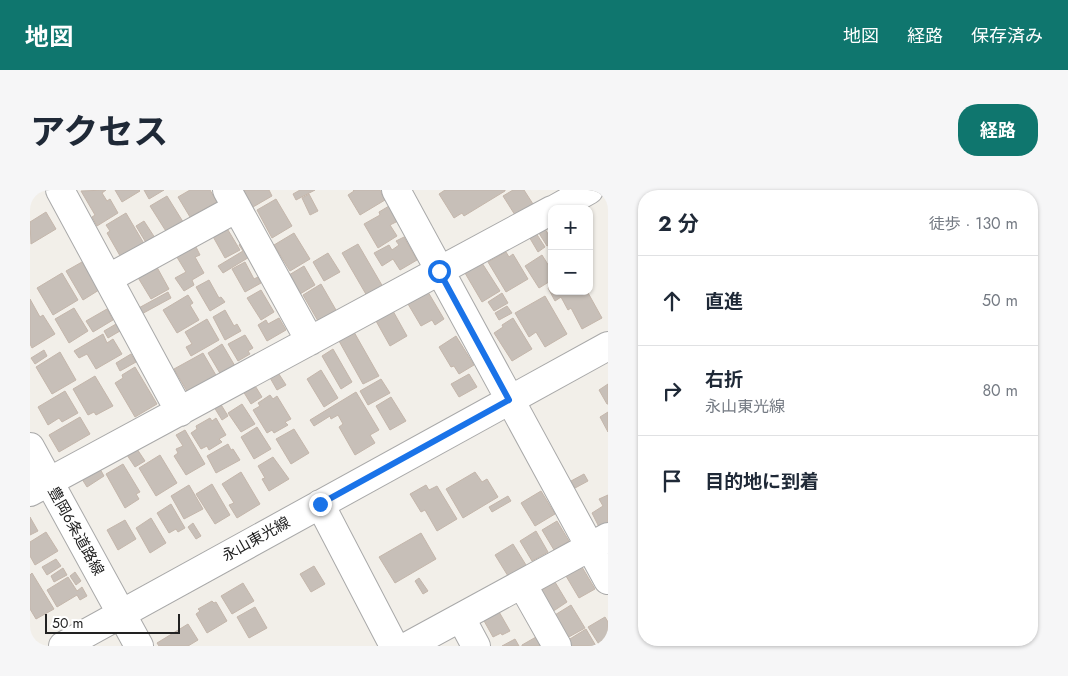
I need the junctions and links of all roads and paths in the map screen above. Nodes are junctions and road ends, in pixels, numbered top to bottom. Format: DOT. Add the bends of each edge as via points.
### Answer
graph roads {
  1 [pos="61,190"];
  2 [pos="396,190"];
  3 [pos="232,199"];
  4 [pos="566,200"];
  5 [pos="439,271"];
  6 [pos="109,278"];
  7 [pos="310,341"];
  8 [pos="608,346"];
  9 [pos="509,400"];
  10 [pos="180,412"];
  11 [pos="30,447"];
  12 [pos="39,487"];
  13 [pos="320,504"];
  14 [pos="599,542"];
  15 [pos="608,580"];
  16 [pos="522,584"];
  17 [pos="122,614"];
  18 [pos="461,618"];
  19 [pos="63,646"];
  20 [pos="139,646"];
  21 [pos="394,646"];
  22 [pos="408,646"];
  23 [pos="476,646"];
  24 [pos="557,646"];
  1 -- 6 [label="street"];
  2 -- 5 [label="street"];
  3 -- 6 [label="street"];
  3 -- 7 [label="street"];
  4 -- 5 [label="street"];
  5 -- 7 [label="street"];
  5 -- 9 [label="street"];
  6 -- 10 [label="street"];
  7 -- 10 [label="street"];
  8 -- 9 [label="street, 永山東光線"];
  9 -- 13 [label="street, 永山東光線"];
  9 -- 14 [label="street"];
  10 -- 12 [label="street"];
  11 -- 12 [label="street, 豊岡6条道路線"];
  12 -- 17 [label="street, 豊岡6条道路線"];
  13 -- 17 [label="street, 永山東光線"];
  13 -- 21 [label="street"];
  14 -- 15 [label="street"];
  14 -- 16 [label="street"];
  16 -- 18 [label="street"];
  16 -- 24 [label="street"];
  17 -- 19 [label="street, 永山東光線"];
  17 -- 20 [label="street, 豊岡6条道路線"];
  18 -- 22 [label="street"];
  18 -- 23 [label="street"];
}
